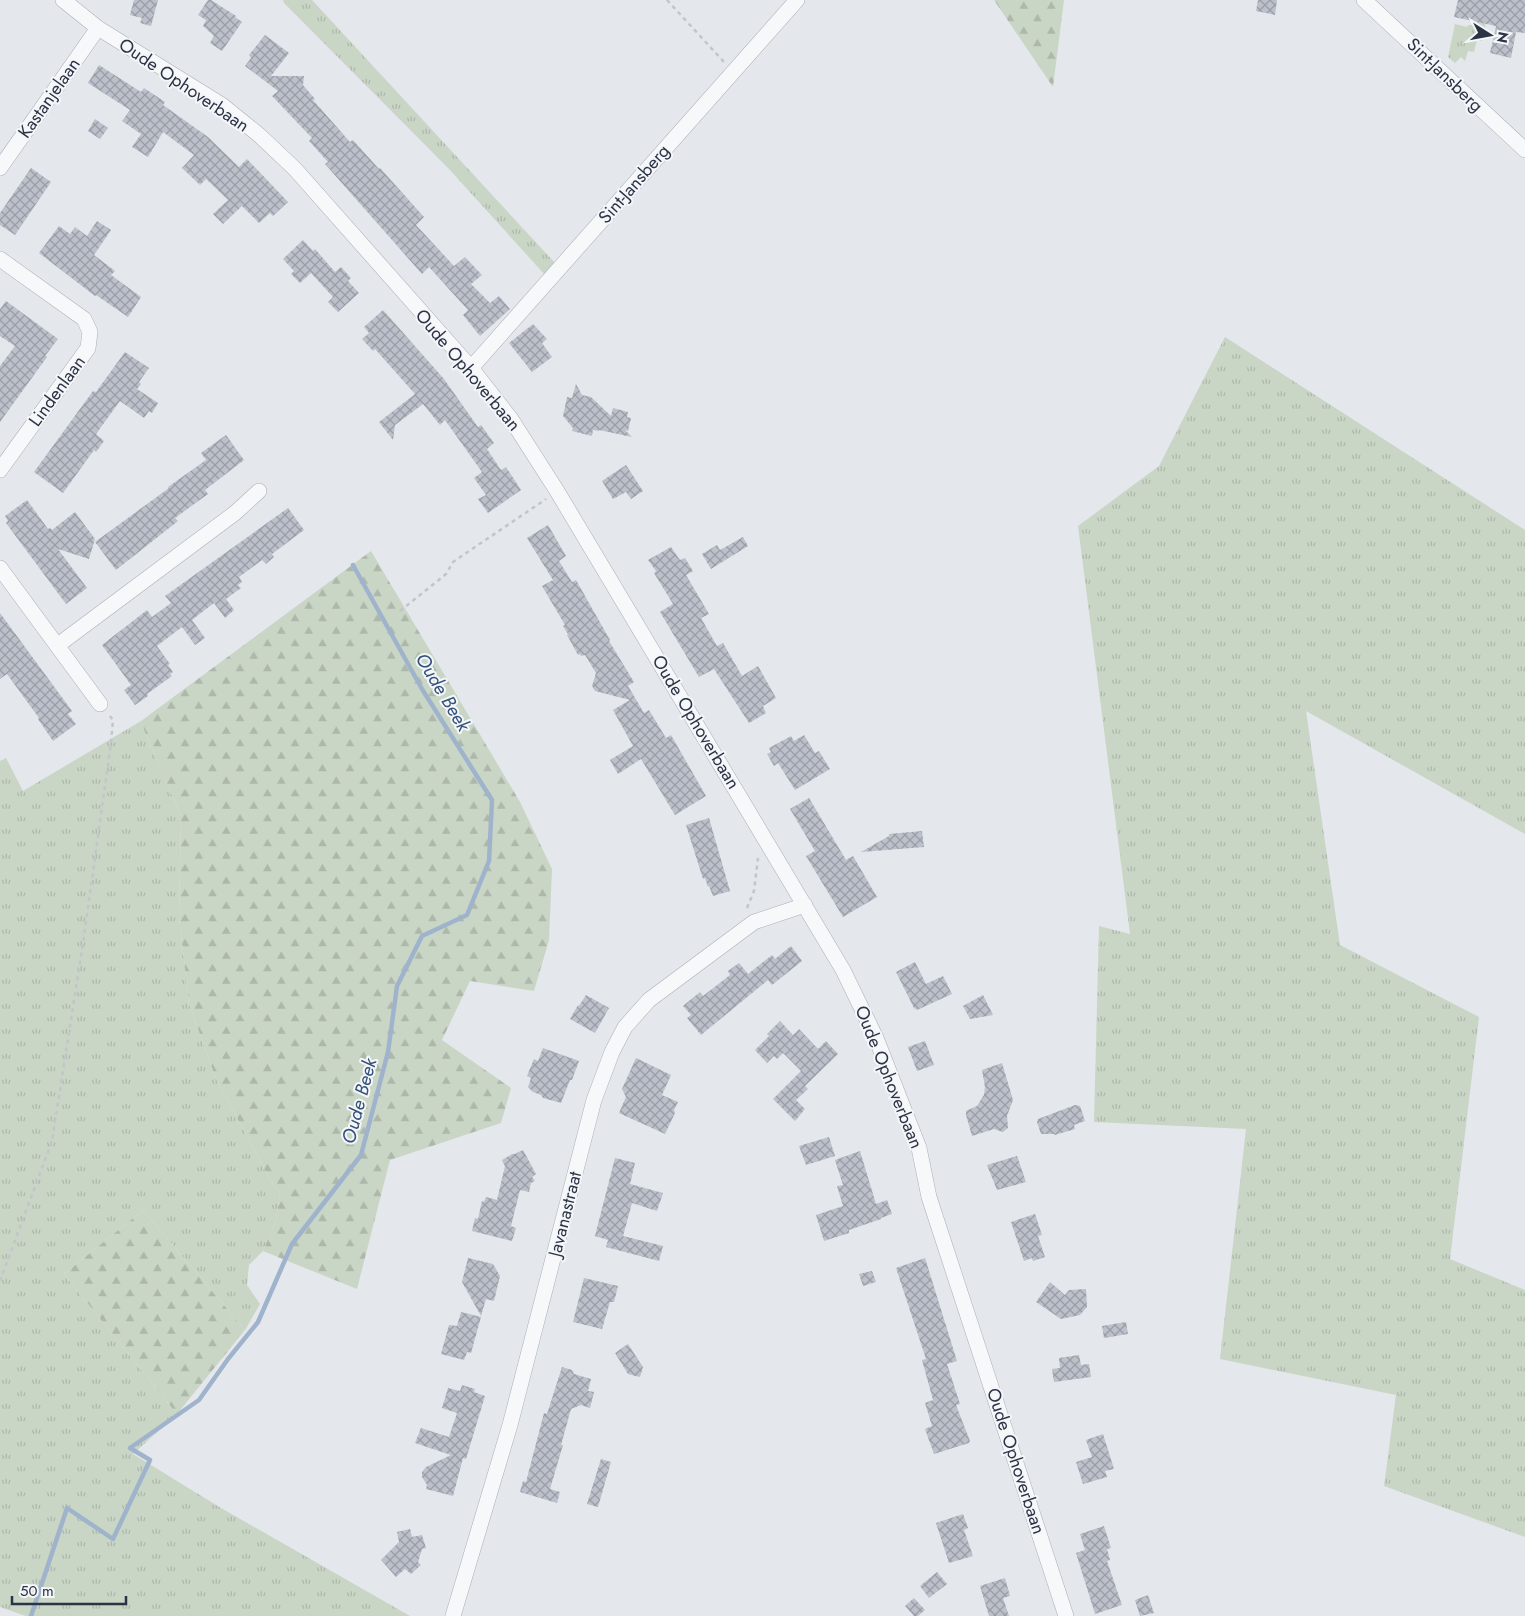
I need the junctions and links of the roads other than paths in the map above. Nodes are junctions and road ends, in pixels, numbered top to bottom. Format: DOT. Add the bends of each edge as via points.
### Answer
graph roads {
  1 [pos="63,0"];
  2 [pos="797,0"];
  3 [pos="1364,0"];
  4 [pos="98,28"];
  5 [pos="1525,150"];
  6 [pos="0,168"];
  7 [pos="0,259"];
  8 [pos="471,368"];
  9 [pos="0,470"];
  10 [pos="259,490"];
  11 [pos="0,568"];
  12 [pos="58,644"];
  13 [pos="100,704"];
  14 [pos="805,906"];
  15 [pos="452,1616"];
  16 [pos="1066,1616"];
  1 -- 4 [label="street, Oude Ophoverbaan"];
  2 -- 8 [label="street, Sint-Jansberg"];
  3 -- 5 [label="street, Sint-Jansberg"];
  4 -- 6 [label="street, Kastanjelaan"];
  4 -- 8 [label="street, Oude Ophoverbaan" via="222,105 259,135 295,170"];
  7 -- 9 [label="street, Lindenlaan" via="84,319 90,332 88,348"];
  8 -- 14 [label="street, Oude Ophoverbaan" via="512,419 558,491"];
  10 -- 12 [label="street" via="236,513"];
  11 -- 12 [label="street"];
  12 -- 13 [label="street"];
  14 -- 15 [label="street, Javanastraat" via="754,922 649,1000 625,1027 612,1052 594,1100 510,1425"];
  14 -- 16 [label="street, Oude Ophoverbaan" via="843,970 876,1038 919,1148 929,1197"];
}
